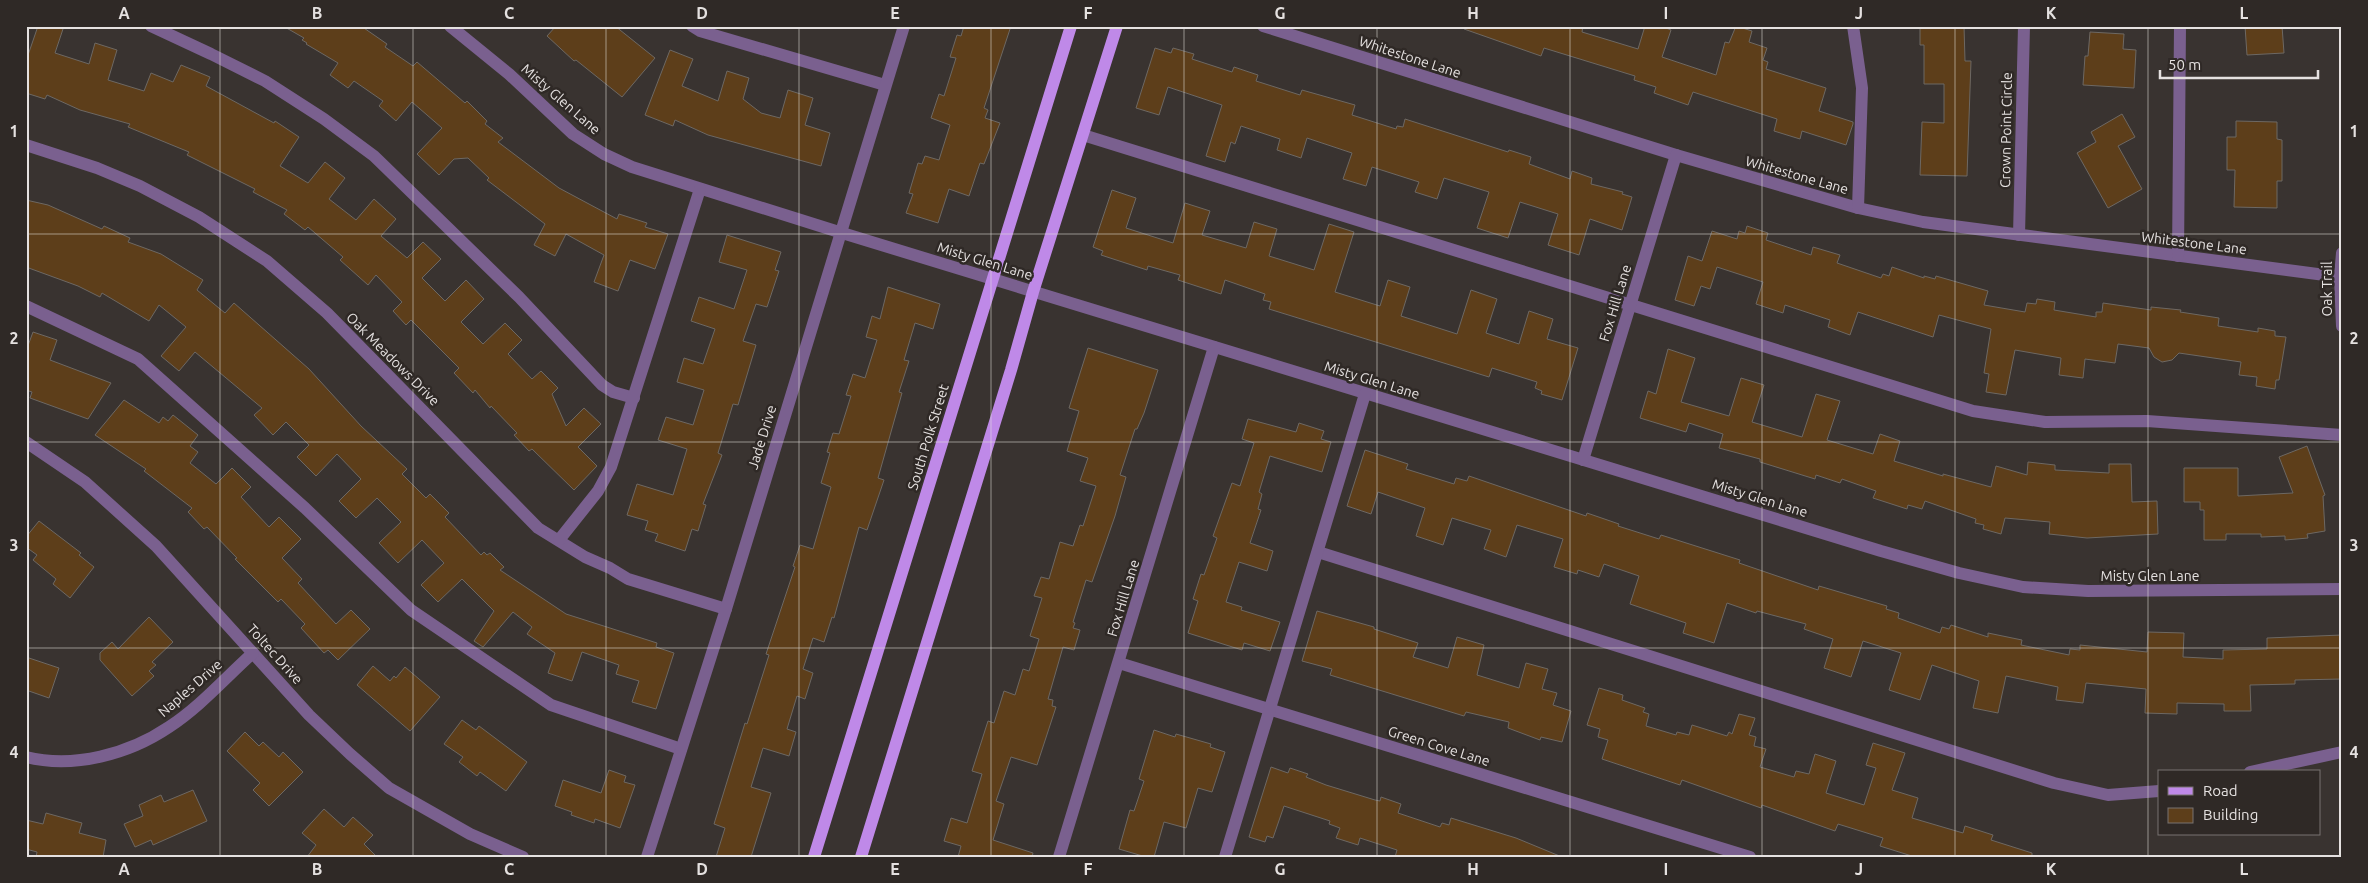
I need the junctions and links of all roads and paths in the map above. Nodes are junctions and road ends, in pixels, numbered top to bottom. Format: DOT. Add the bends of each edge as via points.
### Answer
graph roads {
  1 [pos="151,26"];
  2 [pos="450,26"];
  3 [pos="692,26"];
  4 [pos="904,26"];
  5 [pos="1071,26"];
  6 [pos="1117,26"];
  7 [pos="1263,26"];
  8 [pos="1853,26"];
  9 [pos="2024,26"];
  10 [pos="2180,26"];
  11 [pos="885,85"];
  12 [pos="1083,135"];
  13 [pos="26,145"];
  14 [pos="1676,155"];
  15 [pos="700,189"];
  16 [pos="1858,208"];
  17 [pos="840,232"];
  18 [pos="2019,235"];
  19 [pos="2342,253"];
  20 [pos="2178,256"];
  21 [pos="2340,277"];
  22 [pos="992,279"];
  23 [pos="1033,292"];
  24 [pos="26,306"];
  25 [pos="1629,306"];
  26 [pos="2342,326"];
  27 [pos="1214,347"];
  28 [pos="1365,394"];
  29 [pos="634,398"];
  30 [pos="2342,435"];
  31 [pos="26,442"];
  32 [pos="1584,460"];
  33 [pos="559,540"];
  34 [pos="1318,552"];
  35 [pos="2342,589"];
  36 [pos="726,609"];
  37 [pos="253,653"];
  38 [pos="1119,663"];
  39 [pos="1268,710"];
  40 [pos="681,749"];
  41 [pos="2342,752"];
  42 [pos="26,757"];
  43 [pos="2259,770"];
  44 [pos="2158,791"];
  45 [pos="522,857"];
  46 [pos="647,857"];
  47 [pos="814,857"];
  48 [pos="861,857"];
  49 [pos="1059,857"];
  50 [pos="1224,857"];
  51 [pos="1750,857"];
  1 -- 29 [label="street" via="265,82 324,118 374,156 519,297 602,385"];
  2 -- 15 [label="street, Misty Glen Lane" via="495,62 573,134 604,154"];
  3 -- 11 [label="street"];
  4 -- 11 [label="street, Jade Drive"];
  5 -- 22 [label="main road, South Polk Street"];
  6 -- 12 [label="main road"];
  7 -- 14 [label="street, Whitestone Lane"];
  8 -- 16 [label="street" via="1862,88"];
  9 -- 18 [label="street, Crown Point Circle"];
  10 -- 20 [label="street"];
  11 -- 17 [label="street, Jade Drive"];
  12 -- 23 [label="main road"];
  12 -- 25 [label="street"];
  13 -- 33 [label="street, Oak Meadows Drive" via="140,186 200,217 267,261 327,313 538,528"];
  14 -- 16 [label="street, Whitestone Lane"];
  14 -- 25 [label="street, Fox Hill Lane"];
  15 -- 17 [label="street, Misty Glen Lane"];
  15 -- 29 [label="street"];
  16 -- 18 [label="street, Whitestone Lane" via="1923,222"];
  17 -- 22 [label="street, Misty Glen Lane"];
  17 -- 36 [label="street, Jade Drive"];
  18 -- 20 [label="street, Whitestone Lane"];
  19 -- 21 [label="street, Oak Trail"];
  20 -- 21 [label="street, Whitestone Lane"];
  21 -- 26 [label="street, Oak Trail"];
  22 -- 23 [label="street, Misty Glen Lane"];
  22 -- 47 [label="main road, South Polk Street"];
  23 -- 27 [label="street, Misty Glen Lane"];
  23 -- 48 [label="main road"];
  24 -- 40 [label="street" via="138,358 305,508 411,610 550,705"];
  25 -- 30 [label="street" via="1973,412 2045,422 2147,422"];
  25 -- 32 [label="street, Fox Hill Lane"];
  27 -- 28 [label="street, Misty Glen Lane"];
  27 -- 38 [label="street, Fox Hill Lane"];
  28 -- 32 [label="street, Misty Glen Lane"];
  28 -- 34 [label="street"];
  29 -- 33 [label="street" via="611,467 598,491"];
  31 -- 37 [label="street, Toltec Drive" via="85,482 156,546"];
  32 -- 35 [label="street, Misty Glen Lane" via="1881,551 2023,587 2088,591"];
  33 -- 36 [label="street, Oak Meadows Drive" via="628,579"];
  34 -- 39 [label="street"];
  34 -- 44 [label="street" via="2054,783 2108,795"];
  36 -- 40 [label="street, Jade Drive"];
  37 -- 42 [label="street, Naples Drive" via="170,727 136,746 77,761"];
  37 -- 45 [label="street, Toltec Drive" via="309,715 389,788 470,834"];
  38 -- 39 [label="street, Green Cove Lane"];
  38 -- 49 [label="street, Fox Hill Lane"];
  39 -- 50 [label="street"];
  39 -- 51 [label="street, Green Cove Lane"];
  40 -- 46 [label="street, Jade Drive"];
  41 -- 43 [label="street"];
}
